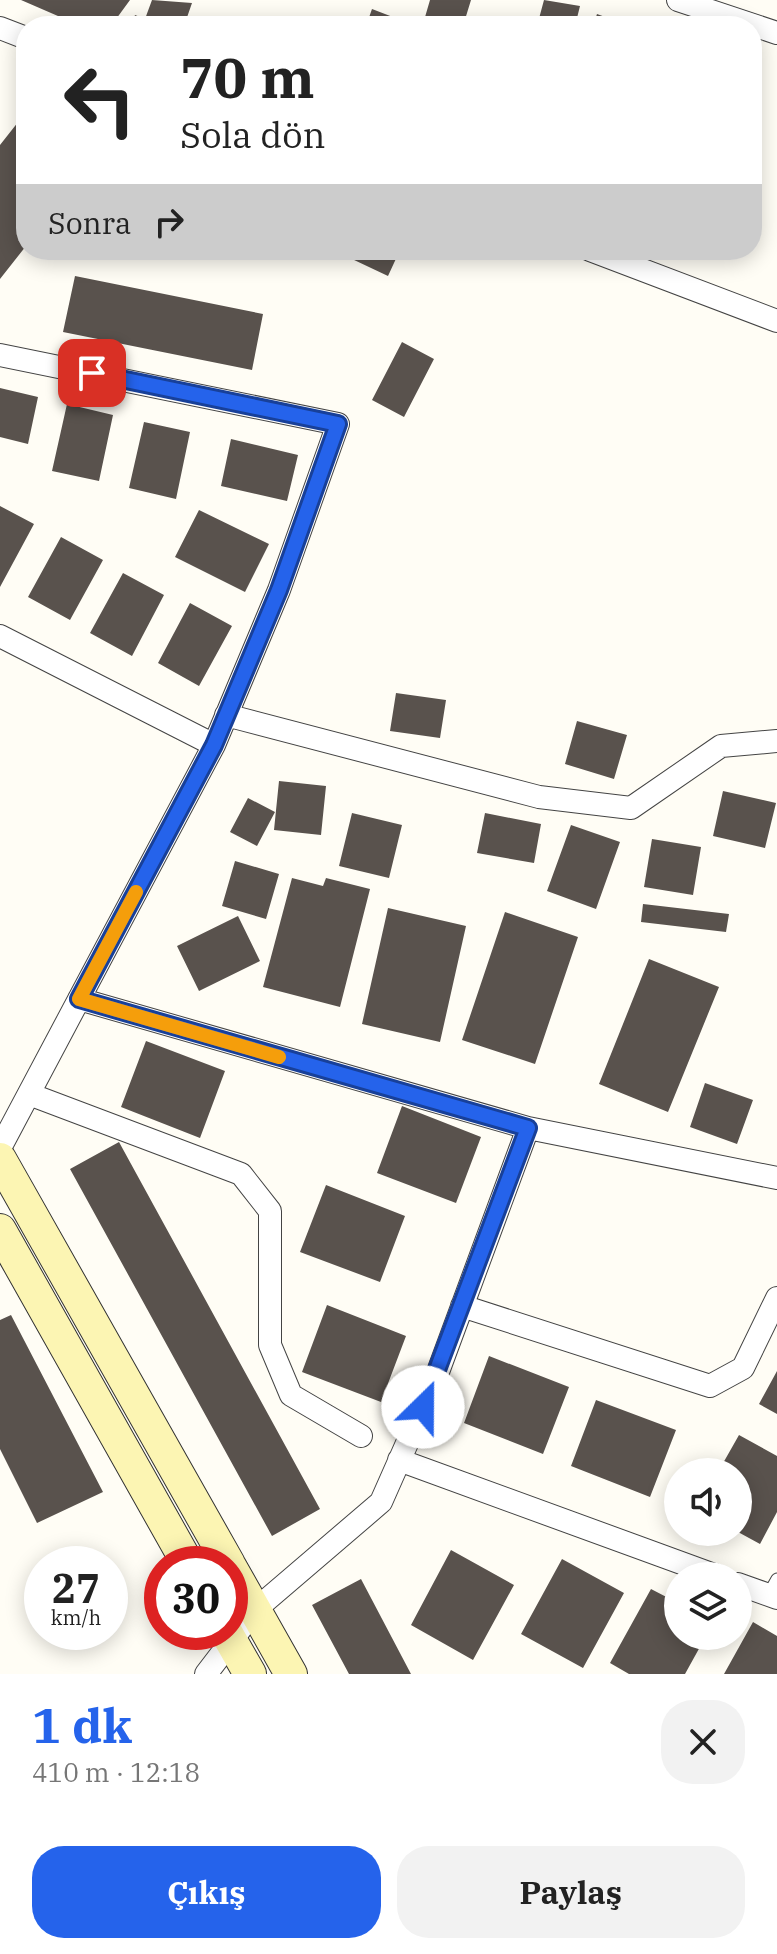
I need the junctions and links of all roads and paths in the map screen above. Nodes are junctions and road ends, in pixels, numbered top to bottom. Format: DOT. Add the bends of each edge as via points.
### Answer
graph roads {
  1 [pos="678,0"];
  2 [pos="726,16"];
  3 [pos="616,260"];
  4 [pos="777,321"];
  5 [pos="0,355"];
  6 [pos="0,636"];
  7 [pos="226,715"];
  8 [pos="777,741"];
  9 [pos="214,745"];
  10 [pos="79,999"];
  11 [pos="29,1094"];
  12 [pos="528,1128"];
  13 [pos="0,1148"];
  14 [pos="0,1159"];
  15 [pos="777,1178"];
  16 [pos="0,1230"];
  17 [pos="777,1298"];
  18 [pos="462,1306"];
  19 [pos="361,1436"];
  20 [pos="399,1460"];
  21 [pos="178,1546"];
  22 [pos="219,1546"];
  23 [pos="679,1562"];
  24 [pos="752,1587"];
  25 [pos="774,1591"];
  26 [pos="248,1597"];
  27 [pos="255,1610"];
  28 [pos="248,1617"];
  29 [pos="220,1650"];
  30 [pos="236,1650"];
  31 [pos="206,1674"];
  32 [pos="250,1674"];
  33 [pos="291,1674"];
  1 -- 2 [label="street"];
  3 -- 4 [label="street"];
  5 -- 7 [label="street" via="338,424 279,590"];
  6 -- 9 [label="street"];
  7 -- 8 [label="street" via="539,797 631,808 721,746"];
  7 -- 9 [label="street"];
  9 -- 10 [label="street"];
  10 -- 11 [label="street"];
  10 -- 12 [label="street"];
  11 -- 13 [label="street"];
  11 -- 19 [label="street" via="241,1174 270,1211 270,1345 291,1395"];
  12 -- 15 [label="street"];
  12 -- 18 [label="street"];
  14 -- 22 [label="main road"];
  16 -- 21 [label="main road"];
  17 -- 18 [label="street" via="743,1368 710,1386"];
  18 -- 20 [label="street"];
  20 -- 23 [label="street"];
  20 -- 27 [label="street" via="381,1502"];
  24 -- 25 [label="street"];
  26 -- 27 [label="main road"];
  27 -- 28 [label="street"];
  27 -- 33 [label="main road"];
  29 -- 31 [label="street"];
  30 -- 32 [label="main road"];
}
